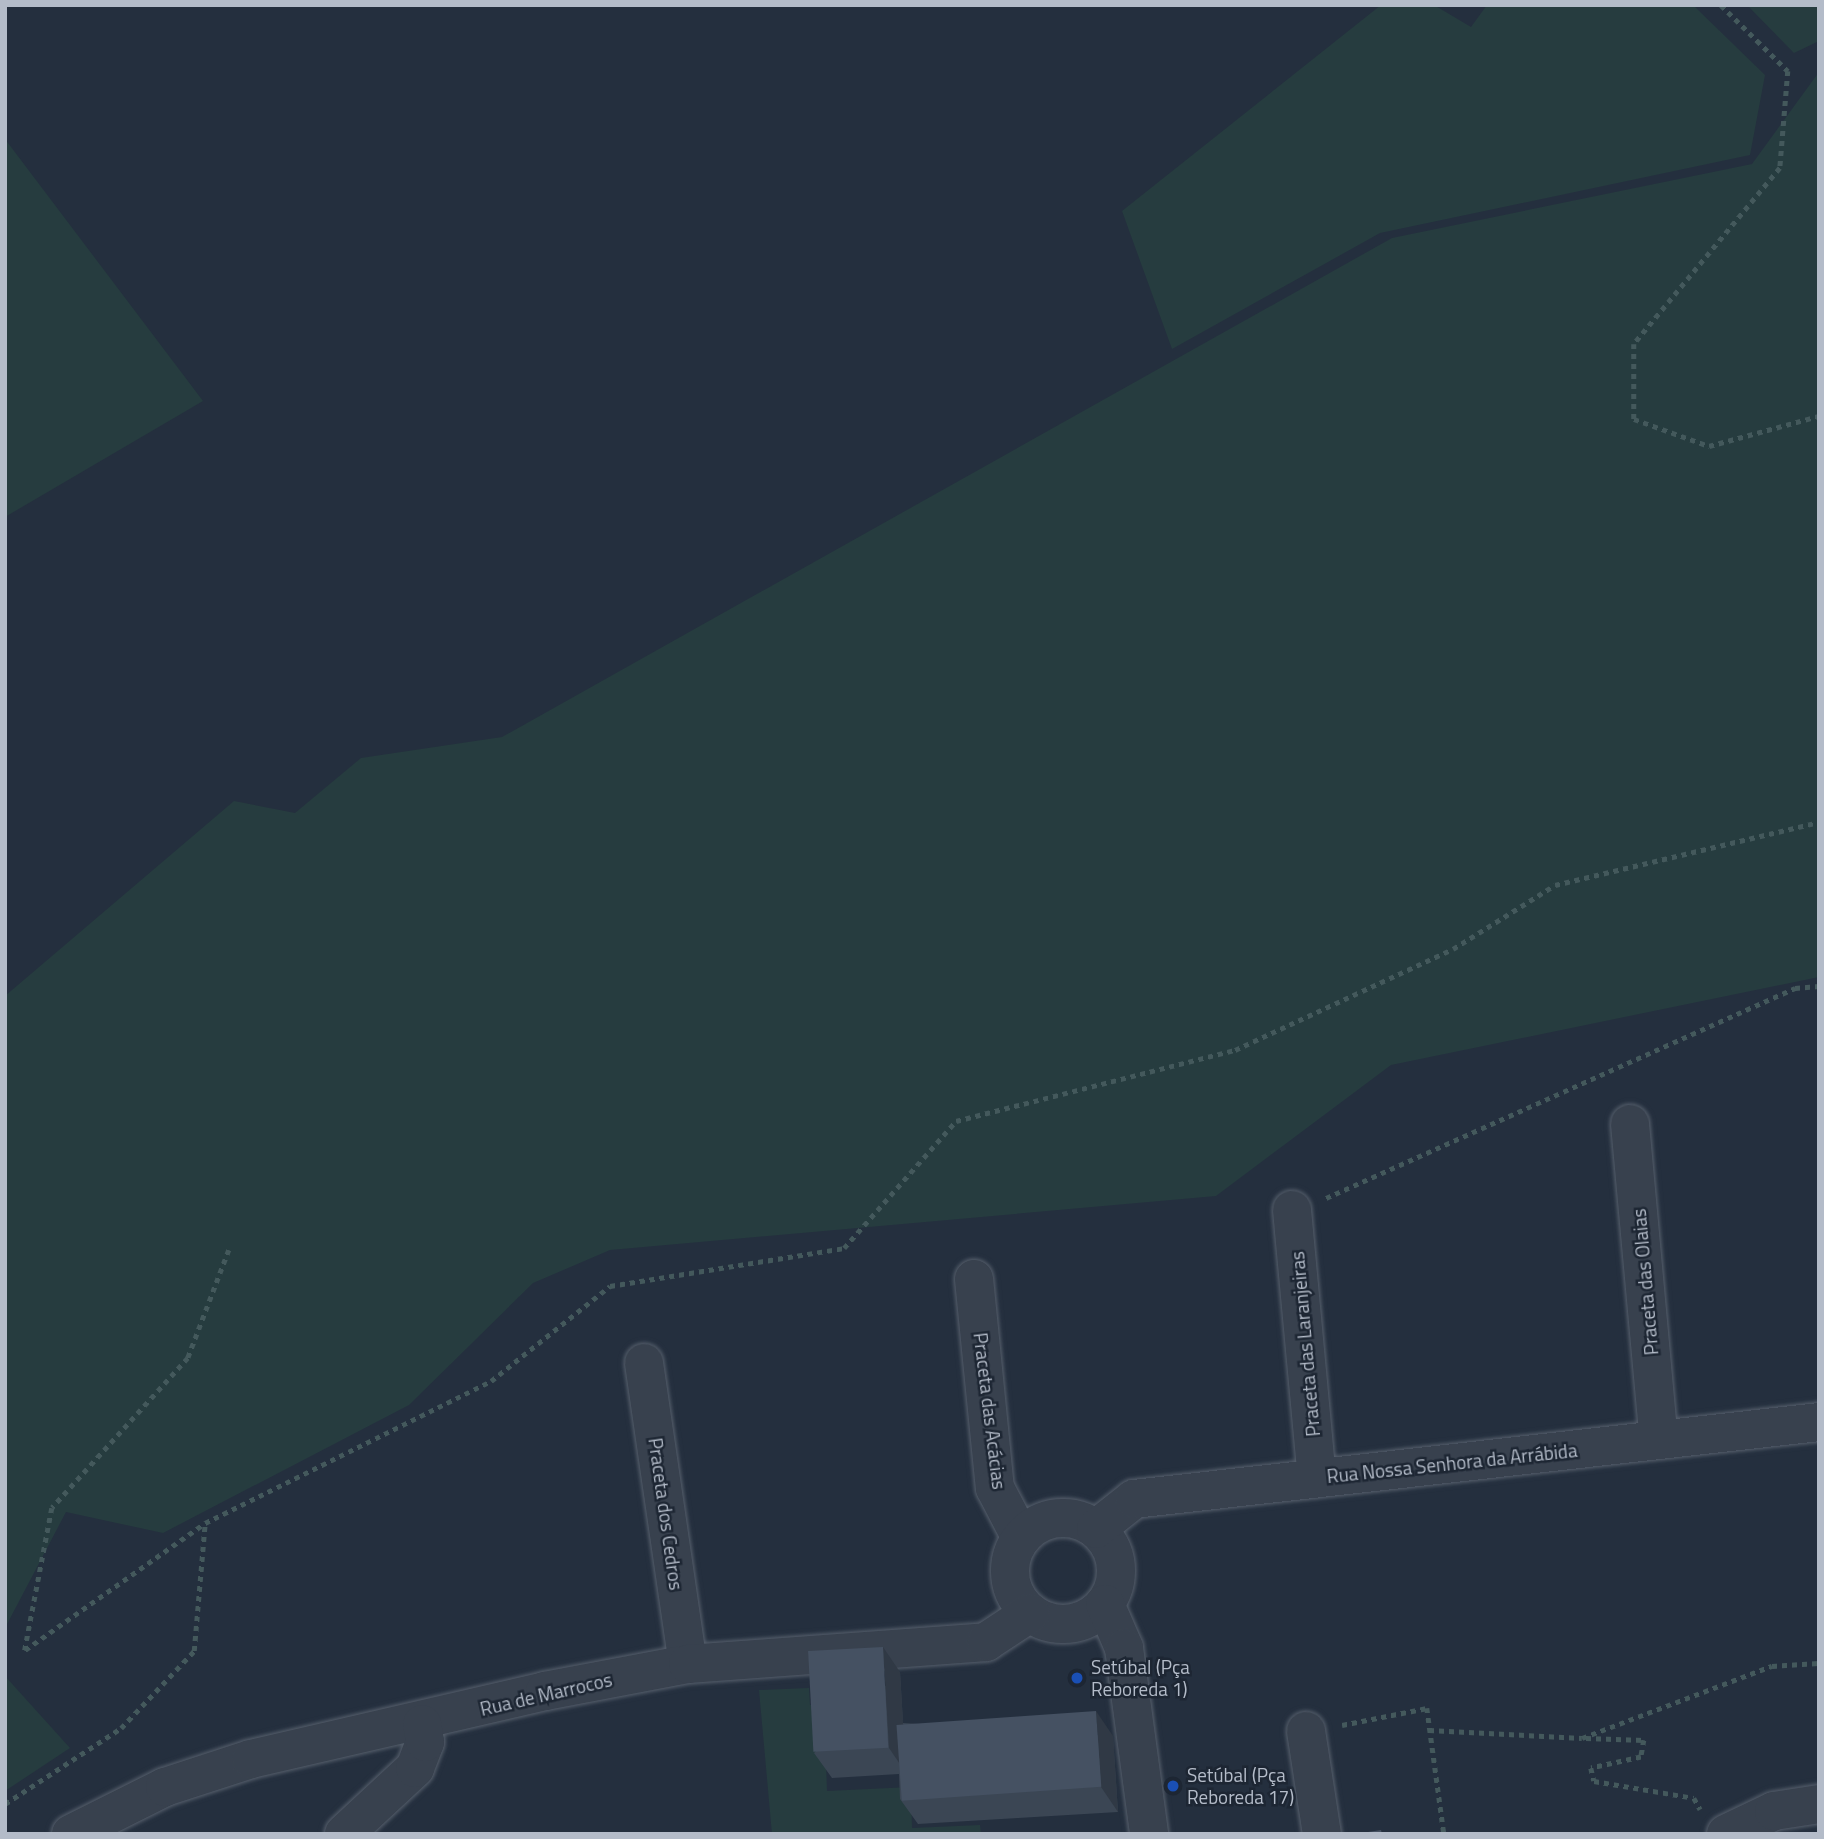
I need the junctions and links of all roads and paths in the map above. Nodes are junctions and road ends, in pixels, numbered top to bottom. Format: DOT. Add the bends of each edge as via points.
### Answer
graph roads {
  1 [pos="1721,5"];
  2 [pos="1819,416"];
  3 [pos="1819,822"];
  4 [pos="1819,986"];
  5 [pos="1630,1124"];
  6 [pos="1292,1210"];
  7 [pos="229,1250"];
  8 [pos="974,1279"];
  9 [pos="644,1363"];
  10 [pos="1819,1422"];
  11 [pos="1659,1440"];
  12 [pos="1317,1478"];
  13 [pos="205,1523"];
  14 [pos="1096,1529"];
  15 [pos="1021,1538"];
  16 [pos="1105,1604"];
  17 [pos="1030,1613"];
  18 [pos="1819,1662"];
  19 [pos="688,1664"];
  20 [pos="422,1724"];
  21 [pos="1429,1730"];
  22 [pos="1306,1731"];
  23 [pos="1582,1738"];
  24 [pos="5,1804"];
  25 [pos="1819,1804"];
  26 [pos="1717,1828"];
  27 [pos="71,1834"];
  28 [pos="344,1834"];
  29 [pos="1149,1834"];
  30 [pos="1322,1834"];
  31 [pos="1444,1834"];
  1 -- 2 [label="path" via="1788,71 1780,168 1634,344 1634,419 1709,446"];
  3 -- 13 [label="path" via="1555,885 1453,948 1235,1050 956,1121 844,1248 610,1286 491,1381"];
  4 -- 6 [label="path" via="1796,988"];
  5 -- 11 [label="street, Praceta das Olaias"];
  6 -- 12 [label="street, Praceta das Laranjeiras"];
  7 -- 13 [label="path" via="188,1358 52,1508 25,1650"];
  8 -- 15 [label="street, Praceta das Acácias" via="995,1488"];
  9 -- 19 [label="street, Praceta dos Cedros"];
  10 -- 11 [label="street, Rua Nossa Senhora da Arrábida"];
  11 -- 12 [label="street, Rua Nossa Senhora da Arrábida"];
  12 -- 14 [label="street, Rua Nossa Senhora da Arrábida" via="1134,1499"];
  13 -- 24 [label="path" via="194,1651 121,1728"];
  14 -- 15 [label="street" via="1057,1518"];
  14 -- 16 [label="street" via="1116,1564"];
  15 -- 17 [label="street" via="1010,1577"];
  16 -- 17 [label="street" via="1080,1622 1062,1624"];
  16 -- 29 [label="street" via="1124,1648"];
  17 -- 19 [label="street, Rua de Marrocos" via="986,1642"];
  18 -- 23 [label="path" via="1772,1666"];
  19 -- 20 [label="street, Rua de Marrocos" via="545,1691"];
  20 -- 27 [label="street, Rua de Marrocos" via="251,1759 165,1787"];
  20 -- 28 [label="street" via="425,1742 415,1768"];
  21 -- 22 [label="path" via="1427,1708"];
  21 -- 23 [label="path"];
  21 -- 31 [label="path"];
  22 -- 30 [label="street"];
  23 -- 26 [label="path" via="1644,1740 1641,1758 1591,1768 1594,1780 1694,1798"];
  25 -- 26 [label="street"];
}
